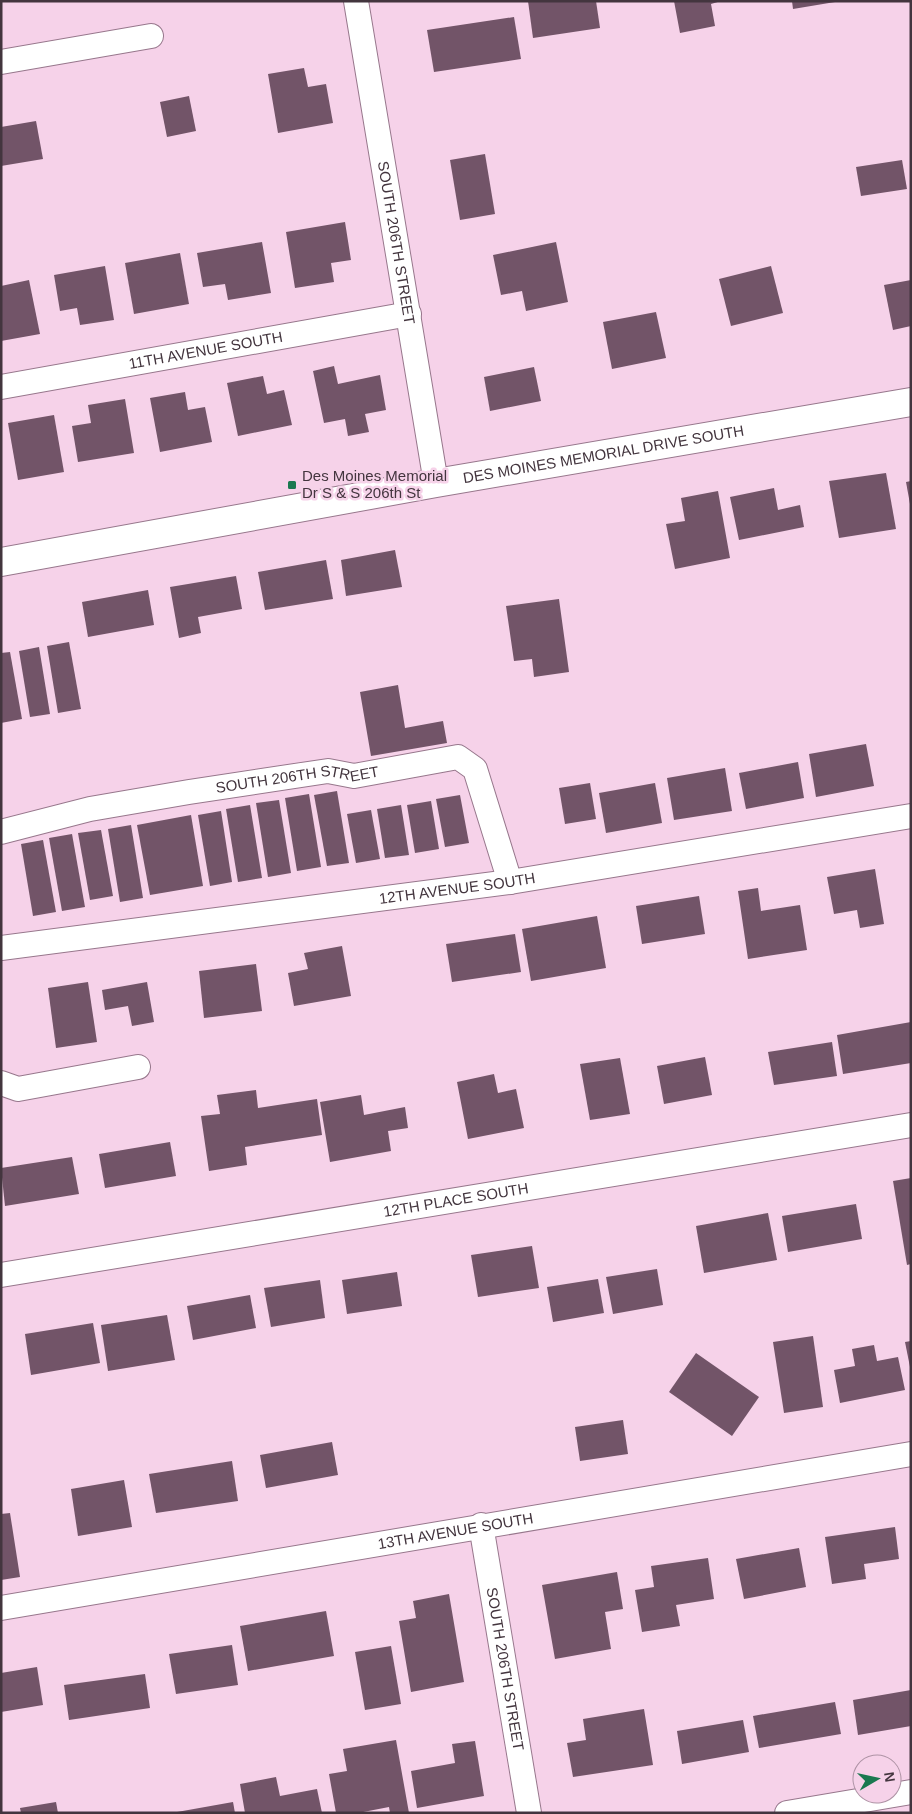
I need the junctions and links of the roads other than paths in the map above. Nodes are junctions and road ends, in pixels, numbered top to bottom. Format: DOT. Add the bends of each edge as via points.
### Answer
graph roads {
  1 [pos="356,1"];
  2 [pos="151,36"];
  3 [pos="1,62"];
  4 [pos="410,314"];
  5 [pos="1,387"];
  6 [pos="911,402"];
  7 [pos="436,483"];
  8 [pos="1,562"];
  9 [pos="911,816"];
  10 [pos="1,832"];
  11 [pos="510,882"];
  12 [pos="1,948"];
  13 [pos="138,1067"];
  14 [pos="1,1083"];
  15 [pos="911,1125"];
  16 [pos="1,1275"];
  17 [pos="911,1454"];
  18 [pos="481,1525"];
  19 [pos="1,1608"];
  20 [pos="911,1792"];
  21 [pos="530,1813"];
  22 [pos="787,1813"];
  1 -- 4 [label="street, SOUTH 206TH STREET"];
  2 -- 3 [label="street"];
  4 -- 5 [label="street, 11TH AVENUE SOUTH"];
  4 -- 7 [label="street, SOUTH 206TH STREET"];
  6 -- 7 [label="main road, DES MOINES MEMORIAL DRIVE SOUTH"];
  7 -- 8 [label="main road, DES MOINES MEMORIAL DRIVE SOUTH"];
  9 -- 11 [label="street, 12TH AVENUE SOUTH"];
  10 -- 11 [label="street, SOUTH 206TH STREET" via="90,809 189,792 328,771 354,776 458,757 475,769"];
  11 -- 12 [label="street, 12TH AVENUE SOUTH"];
  13 -- 14 [label="street" via="18,1089"];
  15 -- 16 [label="street, 12TH PLACE SOUTH"];
  17 -- 18 [label="street, 13TH AVENUE SOUTH"];
  18 -- 19 [label="street, 13TH AVENUE SOUTH"];
  18 -- 21 [label="street, SOUTH 206TH STREET"];
  20 -- 22 [label="street"];
}
